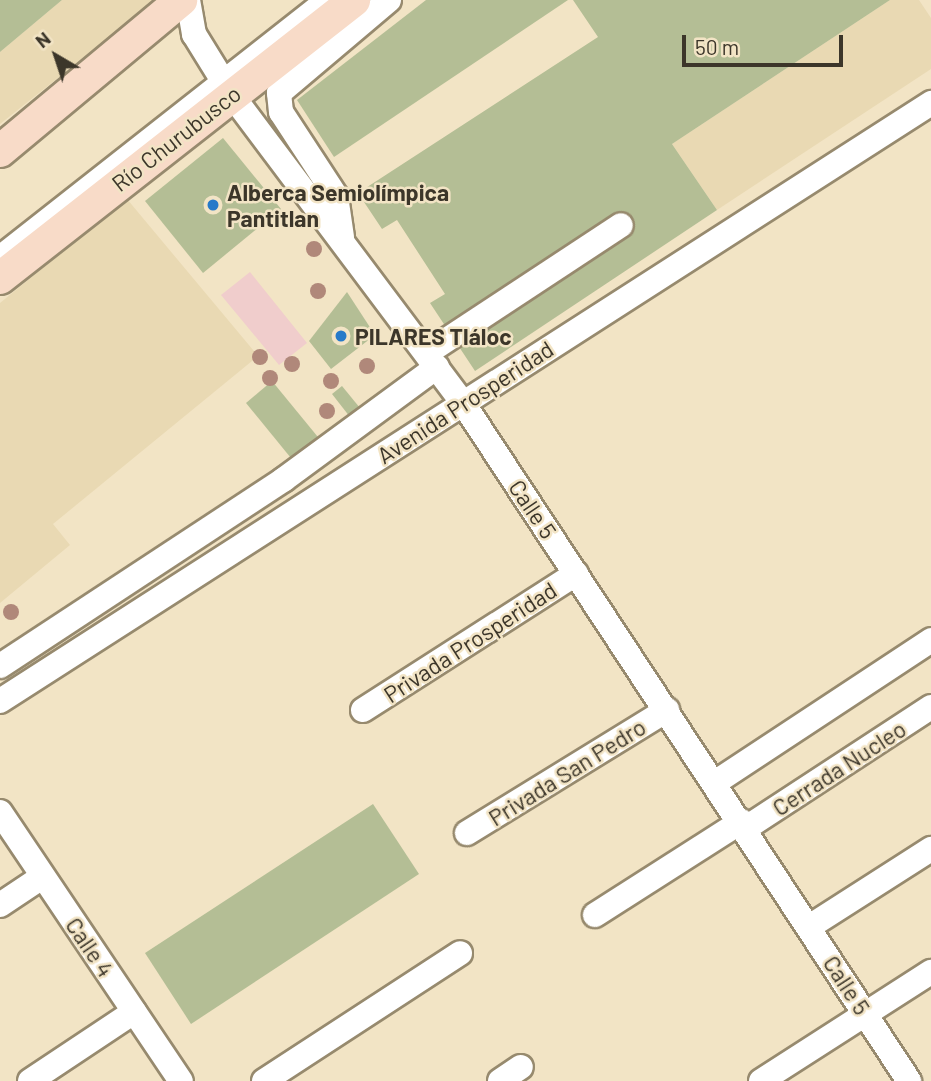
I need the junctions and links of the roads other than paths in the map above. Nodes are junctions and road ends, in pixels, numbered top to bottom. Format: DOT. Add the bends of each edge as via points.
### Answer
graph roads {
  1 [pos="328,0"];
  2 [pos="354,0"];
  3 [pos="389,0"];
  4 [pos="189,3"];
  5 [pos="227,88"];
  6 [pos="931,103"];
  7 [pos="0,151"];
  8 [pos="0,168"];
  9 [pos="621,225"];
  10 [pos="343,241"];
  11 [pos="0,258"];
  12 [pos="0,278"];
  13 [pos="432,360"];
  14 [pos="463,403"];
  15 [pos="576,573"];
  16 [pos="931,640"];
  17 [pos="0,666"];
  18 [pos="0,701"];
  19 [pos="931,707"];
  20 [pos="363,710"];
  21 [pos="667,710"];
  22 [pos="716,782"];
  23 [pos="0,813"];
  24 [pos="744,825"];
  25 [pos="467,834"];
  26 [pos="931,849"];
  27 [pos="43,877"];
  28 [pos="0,905"];
  29 [pos="595,915"];
  30 [pos="809,927"];
  31 [pos="460,953"];
  32 [pos="931,972"];
  33 [pos="134,1012"];
  34 [pos="866,1014"];
  35 [pos="521,1067"];
  36 [pos="30,1081"];
  37 [pos="181,1081"];
  38 [pos="264,1081"];
  39 [pos="500,1081"];
  40 [pos="761,1081"];
  41 [pos="909,1081"];
  1 -- 5 [label="street"];
  2 -- 5 [label="main road, Río Churubusco"];
  3 -- 10 [label="street, Calle 5" via="279,93 281,112 336,196"];
  4 -- 5 [label="street, Calle 5" via="194,34"];
  4 -- 7 [label="main road"];
  4 -- 8 [label="street"];
  5 -- 10 [label="street, Calle 5"];
  5 -- 11 [label="street"];
  5 -- 12 [label="main road, Río Churubusco"];
  6 -- 14 [label="street, Avenida Prosperidad"];
  9 -- 13 [label="street"];
  10 -- 13 [label="street, Calle 5"];
  13 -- 14 [label="street, Calle 5"];
  13 -- 17 [label="street" via="283,480"];
  14 -- 15 [label="street, Calle 5"];
  14 -- 18 [label="street, Avenida Prosperidad"];
  15 -- 20 [label="street, Privada Prosperidad"];
  15 -- 21 [label="street, Calle 5"];
  16 -- 22 [label="street"];
  19 -- 24 [label="street, Cerrada Nucleo"];
  21 -- 22 [label="street, Calle 5"];
  21 -- 25 [label="street, Privada San Pedro"];
  22 -- 24 [label="street, Calle 5"];
  23 -- 27 [label="street, Calle 4"];
  24 -- 29 [label="street, Cerrada Nucleo"];
  24 -- 30 [label="street, Calle 5"];
  26 -- 30 [label="street"];
  27 -- 28 [label="street"];
  27 -- 33 [label="street, Calle 4"];
  30 -- 34 [label="street, Calle 5"];
  31 -- 38 [label="street"];
  32 -- 34 [label="street"];
  33 -- 36 [label="street"];
  33 -- 37 [label="street, Calle 4"];
  34 -- 40 [label="street"];
  34 -- 41 [label="street, Calle 5"];
  35 -- 39 [label="street"];
}
